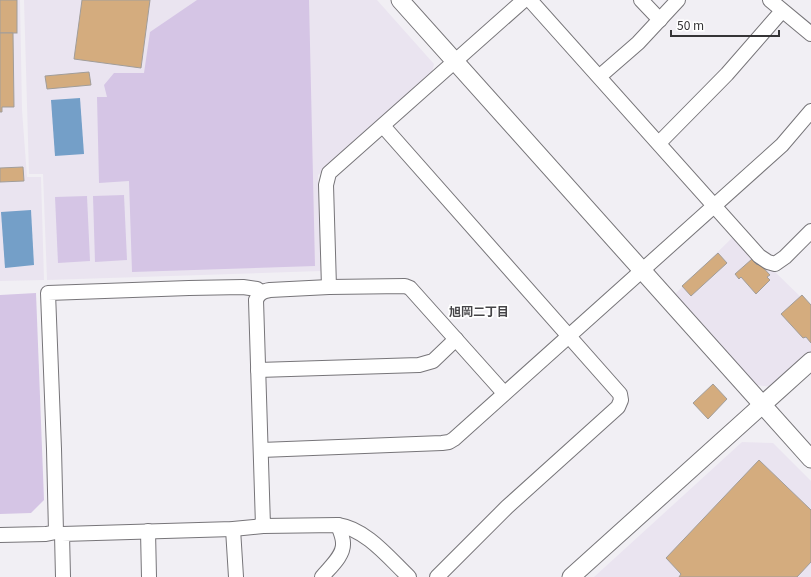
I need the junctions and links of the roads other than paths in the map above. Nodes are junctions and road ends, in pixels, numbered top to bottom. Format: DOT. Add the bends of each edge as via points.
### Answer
graph roads {
  1 [pos="400,0"];
  2 [pos="524,0"];
  3 [pos="530,0"];
  4 [pos="641,0"];
  5 [pos="678,0"];
  6 [pos="770,0"];
  7 [pos="782,11"];
  8 [pos="660,20"];
  9 [pos="811,34"];
  10 [pos="455,62"];
  11 [pos="600,76"];
  12 [pos="811,111"];
  13 [pos="383,126"];
  14 [pos="659,143"];
  15 [pos="714,205"];
  16 [pos="811,230"];
  17 [pos="641,270"];
  18 [pos="329,287"];
  19 [pos="261,293"];
  20 [pos="568,335"];
  21 [pos="456,339"];
  22 [pos="811,361"];
  23 [pos="258,370"];
  24 [pos="504,393"];
  25 [pos="761,405"];
  26 [pos="261,450"];
  27 [pos="811,459"];
  28 [pos="338,525"];
  29 [pos="263,526"];
  30 [pos="233,529"];
  31 [pos="148,532"];
  32 [pos="59,533"];
  33 [pos="0,535"];
  34 [pos="64,577"];
  35 [pos="150,577"];
  36 [pos="236,577"];
  37 [pos="322,577"];
  38 [pos="409,577"];
  39 [pos="437,577"];
  40 [pos="571,577"];
  1 -- 10 [label="street"];
  2 -- 10 [label="street"];
  3 -- 11 [label="street"];
  4 -- 8 [label="street"];
  5 -- 8 [label="street"];
  6 -- 7 [label="street"];
  7 -- 9 [label="street"];
  7 -- 14 [label="street" via="728,74"];
  8 -- 11 [label="street"];
  10 -- 13 [label="street"];
  10 -- 17 [label="street"];
  11 -- 14 [label="street"];
  12 -- 15 [label="street" via="782,145"];
  13 -- 18 [label="street" via="329,173 326,185"];
  13 -- 20 [label="street"];
  14 -- 15 [label="street"];
  15 -- 16 [label="street" via="759,256 768,262 776,264"];
  15 -- 17 [label="street"];
  17 -- 20 [label="street"];
  17 -- 25 [label="street"];
  18 -- 19 [label="street" via="270,290"];
  18 -- 21 [label="street" via="410,288"];
  19 -- 23 [label="street" via="256,300"];
  19 -- 32 [label="street" via="257,289 243,288 189,288 48,293"];
  20 -- 24 [label="street"];
  20 -- 39 [label="street" via="618,391 621,400 618,407 507,507"];
  21 -- 23 [label="street" via="433,361 419,365"];
  21 -- 24 [label="street"];
  22 -- 25 [label="street"];
  23 -- 26 [label="street"];
  24 -- 26 [label="street" via="450,442"];
  25 -- 27 [label="street"];
  25 -- 40 [label="street"];
  26 -- 29 [label="street"];
  28 -- 29 [label="street"];
  28 -- 37 [label="street" via="343,549"];
  28 -- 38 [label="street" via="347,526 364,536"];
  29 -- 30 [label="street"];
  30 -- 31 [label="street"];
  30 -- 36 [label="street"];
  31 -- 32 [label="street"];
  31 -- 35 [label="street"];
  32 -- 33 [label="street"];
  32 -- 34 [label="street"];
}
